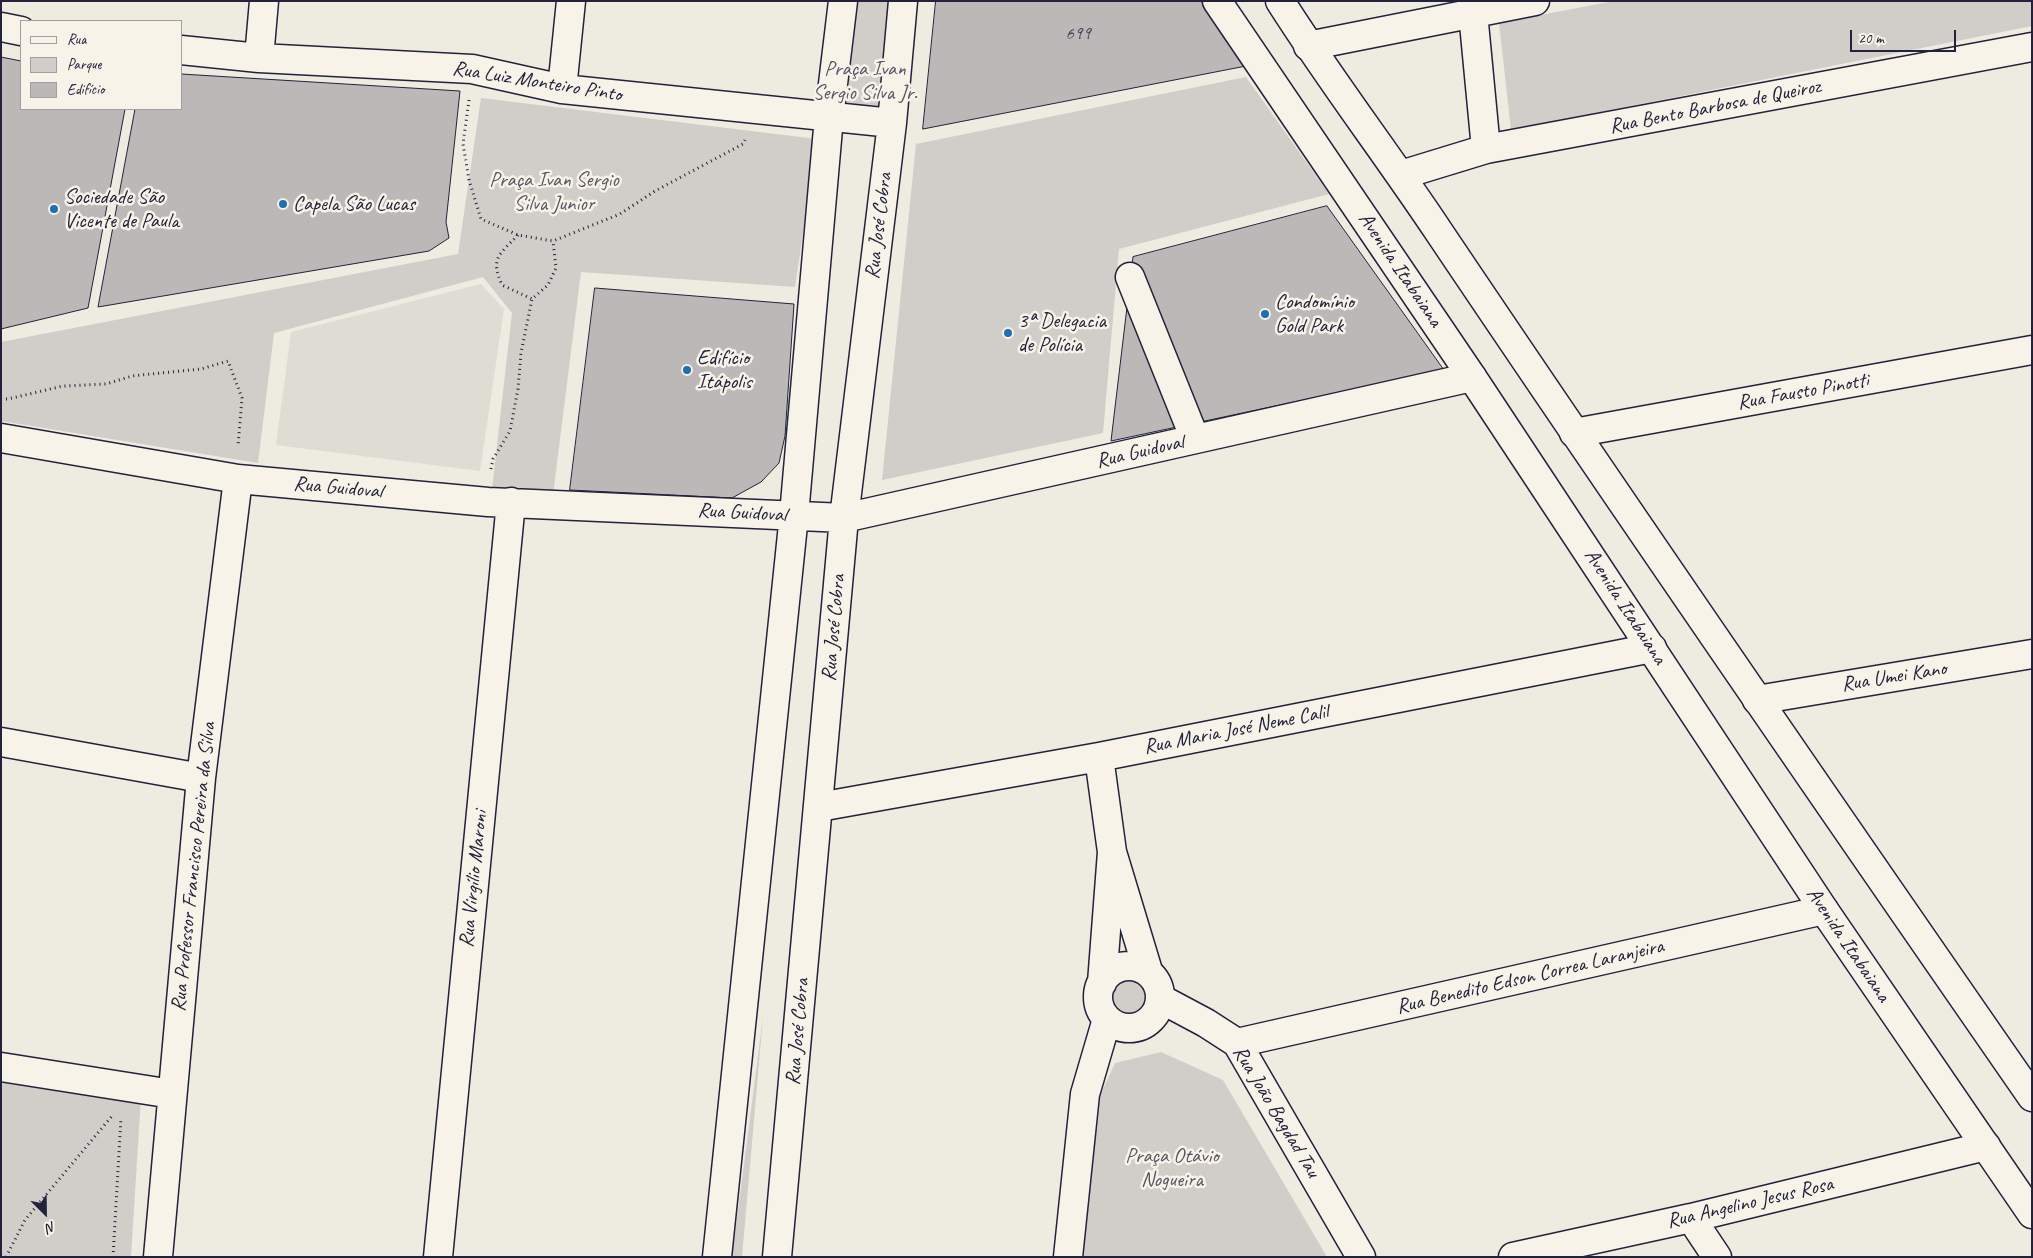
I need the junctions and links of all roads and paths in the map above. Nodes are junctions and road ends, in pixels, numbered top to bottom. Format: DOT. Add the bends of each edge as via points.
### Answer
graph roads {
  1 [pos="264,1"];
  2 [pos="571,1"];
  3 [pos="843,1"];
  4 [pos="904,1"];
  5 [pos="1217,1"];
  6 [pos="1280,1"];
  7 [pos="1536,1"];
  8 [pos="1473,13"];
  9 [pos="1,27"];
  10 [pos="20,31"];
  11 [pos="1308,46"];
  12 [pos="2032,47"];
  13 [pos="182,50"];
  14 [pos="259,58"];
  15 [pos="472,69"];
  16 [pos="562,89"];
  17 [pos="759,110"];
  18 [pos="830,116"];
  19 [pos="892,123"];
  20 [pos="1486,150"];
  21 [pos="1401,175"];
  22 [pos="518,235"];
  23 [pos="553,241"];
  24 [pos="1130,277"];
  25 [pos="532,300"];
  26 [pos="2032,350"];
  27 [pos="1472,377"];
  28 [pos="1,399"];
  29 [pos="1574,433"];
  30 [pos="1,438"];
  31 [pos="1196,439"];
  32 [pos="238,479"];
  33 [pos="499,502"];
  34 [pos="794,515"];
  35 [pos="844,518"];
  36 [pos="1652,648"];
  37 [pos="2032,654"];
  38 [pos="1757,700"];
  39 [pos="1,742"];
  40 [pos="1099,758"];
  41 [pos="201,778"];
  42 [pos="819,807"];
  43 [pos="1112,852"];
  44 [pos="1824,910"];
  45 [pos="1148,971"];
  46 [pos="1102,983"];
  47 [pos="1161,999"];
  48 [pos="1107,1019"];
  49 [pos="1237,1043"];
  50 [pos="1,1068"];
  51 [pos="165,1093"];
  52 [pos="2032,1098"];
  53 [pos="122,1104"];
  54 [pos="1986,1146"];
  55 [pos="2032,1214"];
  56 [pos="1691,1218"];
  57 [pos="6,1257"];
  58 [pos="113,1257"];
  59 [pos="158,1257"];
  60 [pos="438,1257"];
  61 [pos="717,1257"];
  62 [pos="777,1257"];
  63 [pos="1068,1257"];
  64 [pos="1361,1257"];
  65 [pos="1513,1257"];
  66 [pos="1717,1257"];
  1 -- 14 [label="street"];
  2 -- 16 [label="street"];
  3 -- 18 [label="street"];
  4 -- 19 [label="street, Rua José Cobra"];
  5 -- 27 [label="street, Avenida Itabaiana"];
  6 -- 11 [label="street"];
  7 -- 8 [label="street"];
  8 -- 11 [label="street"];
  8 -- 20 [label="street"];
  9 -- 10 [label="street"];
  11 -- 21 [label="street"];
  12 -- 20 [label="street, Rua Bento Barbosa de Queiroz"];
  13 -- 14 [label="street, Rua Luiz Monteiro Pinto"];
  14 -- 15 [label="street, Rua Luiz Monteiro Pinto"];
  15 -- 16 [label="street, Rua Luiz Monteiro Pinto"];
  15 -- 22 [label="path" via="463,144 469,180 481,219"];
  16 -- 17 [label="street, Rua Luiz Monteiro Pinto"];
  17 -- 18 [label="street, Rua Luiz Monteiro Pinto"];
  17 -- 23 [label="path" via="743,144 655,191 620,214"];
  18 -- 19 [label="street, Rua Luiz Monteiro Pinto"];
  18 -- 34 [label="street"];
  19 -- 35 [label="street, Rua José Cobra"];
  20 -- 21 [label="street, Rua Bento Barbosa de Queiroz"];
  21 -- 29 [label="street"];
  22 -- 23 [label="path"];
  22 -- 25 [label="path" via="498,256 496,270 502,286"];
  23 -- 25 [label="path" via="556,268 548,285"];
  24 -- 31 [label="street"];
  25 -- 33 [label="path" via="510,431 493,459"];
  26 -- 29 [label="street, Rua Fausto Pinotti"];
  27 -- 31 [label="street, Rua Guidoval"];
  27 -- 36 [label="street, Avenida Itabaiana"];
  28 -- 32 [label="path" via="63,386 106,384 132,376 201,369 228,360 242,398"];
  29 -- 38 [label="street"];
  30 -- 32 [label="street, Rua Guidoval"];
  31 -- 35 [label="street, Rua Guidoval"];
  32 -- 33 [label="street, Rua Guidoval"];
  32 -- 41 [label="street, Rua Professor Francisco Pereira da Silva"];
  33 -- 34 [label="street, Rua Guidoval"];
  33 -- 60 [label="street, Rua Virgílio Maroni"];
  34 -- 35 [label="street, Rua Guidoval"];
  34 -- 61 [label="street"];
  35 -- 42 [label="street, Rua José Cobra"];
  36 -- 40 [label="street, Rua Maria José Neme Calil"];
  36 -- 44 [label="street, Avenida Itabaiana"];
  37 -- 38 [label="street, Rua Umei Kano"];
  38 -- 52 [label="street"];
  39 -- 41 [label="street"];
  40 -- 42 [label="street, Rua Maria José Neme Calil"];
  40 -- 43 [label="street"];
  41 -- 51 [label="street, Rua Professor Francisco Pereira da Silva"];
  42 -- 62 [label="street, Rua José Cobra"];
  43 -- 45 [label="street"];
  43 -- 46 [label="street"];
  44 -- 49 [label="street, Rua Benedito Edson Correa Laranjeira"];
  44 -- 54 [label="street, Avenida Itabaiana"];
  45 -- 46 [label="street" via="1128,966 1117,968"];
  45 -- 47 [label="street" via="1157,984"];
  46 -- 48 [label="street" via="1099,1002"];
  47 -- 48 [label="street" via="1158,1009 1145,1024 1125,1028"];
  47 -- 49 [label="street, Rua João Bagdad Tau"];
  48 -- 63 [label="street" via="1085,1094"];
  49 -- 64 [label="street, Rua João Bagdad Tau"];
  50 -- 51 [label="street"];
  51 -- 53 [label="path"];
  51 -- 59 [label="street, Rua Professor Francisco Pereira da Silva"];
  53 -- 57 [label="path" via="25,1220"];
  53 -- 58 [label="path"];
  54 -- 55 [label="street, Avenida Itabaiana"];
  54 -- 56 [label="street, Rua Angelino Jesus Rosa"];
  56 -- 65 [label="street, Rua Angelino Jesus Rosa"];
  56 -- 66 [label="street"];
}
